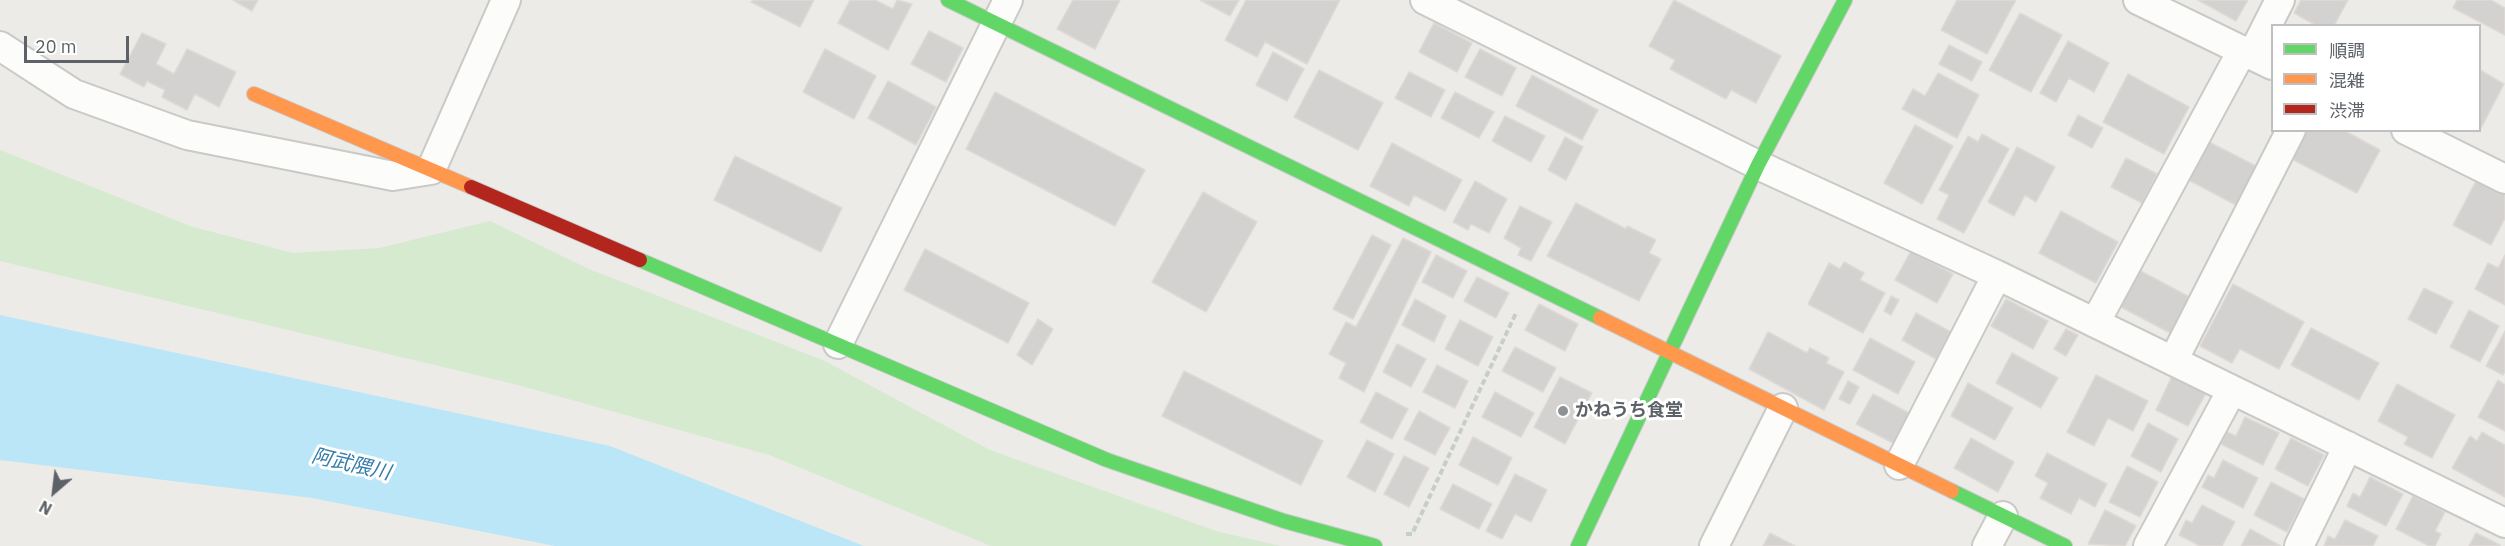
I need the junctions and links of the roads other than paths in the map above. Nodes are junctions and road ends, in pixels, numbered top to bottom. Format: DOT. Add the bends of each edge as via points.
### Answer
graph roads {
  1 [pos="506,0"];
  2 [pos="948,0"];
  3 [pos="1425,0"];
  4 [pos="1845,0"];
  5 [pos="2138,0"];
  6 [pos="2280,0"];
  7 [pos="1002,12"];
  8 [pos="0,46"];
  9 [pos="2256,57"];
  10 [pos="254,94"];
  11 [pos="2290,132"];
  12 [pos="2410,132"];
  13 [pos="1758,165"];
  14 [pos="431,170"];
  15 [pos="2505,179"];
  16 [pos="1997,275"];
  17 [pos="2095,323"];
  18 [pos="838,344"];
  19 [pos="1670,353"];
  20 [pos="2172,361"];
  21 [pos="2232,390"];
  22 [pos="1783,408"];
  23 [pos="2348,446"];
  24 [pos="1899,465"];
  25 [pos="2003,516"];
  26 [pos="2505,523"];
  27 [pos="1375,546"];
  28 [pos="1578,546"];
  29 [pos="1714,546"];
  30 [pos="1987,546"];
  31 [pos="2065,546"];
  32 [pos="2148,546"];
  33 [pos="2299,546"];
  1 -- 14 [label="street"];
  2 -- 7 [label="street"];
  3 -- 13 [label="street"];
  4 -- 13 [label="street"];
  5 -- 9 [label="street"];
  6 -- 9 [label="street"];
  7 -- 18 [label="street"];
  7 -- 19 [label="street" via="1530,285"];
  8 -- 14 [label="street" via="74,94 187,135 393,176"];
  9 -- 17 [label="street"];
  10 -- 14 [label="street"];
  11 -- 20 [label="street"];
  12 -- 15 [label="street"];
  13 -- 16 [label="street"];
  13 -- 19 [label="street"];
  14 -- 18 [label="street"];
  16 -- 17 [label="street"];
  16 -- 24 [label="street"];
  17 -- 20 [label="street"];
  18 -- 27 [label="street" via="1107,460 1284,520"];
  19 -- 22 [label="street"];
  19 -- 28 [label="street"];
  20 -- 21 [label="street"];
  21 -- 23 [label="street"];
  21 -- 32 [label="street"];
  22 -- 24 [label="street"];
  22 -- 29 [label="street"];
  23 -- 26 [label="street"];
  23 -- 33 [label="street"];
  24 -- 25 [label="street"];
  25 -- 30 [label="street"];
  25 -- 31 [label="street"];
}
